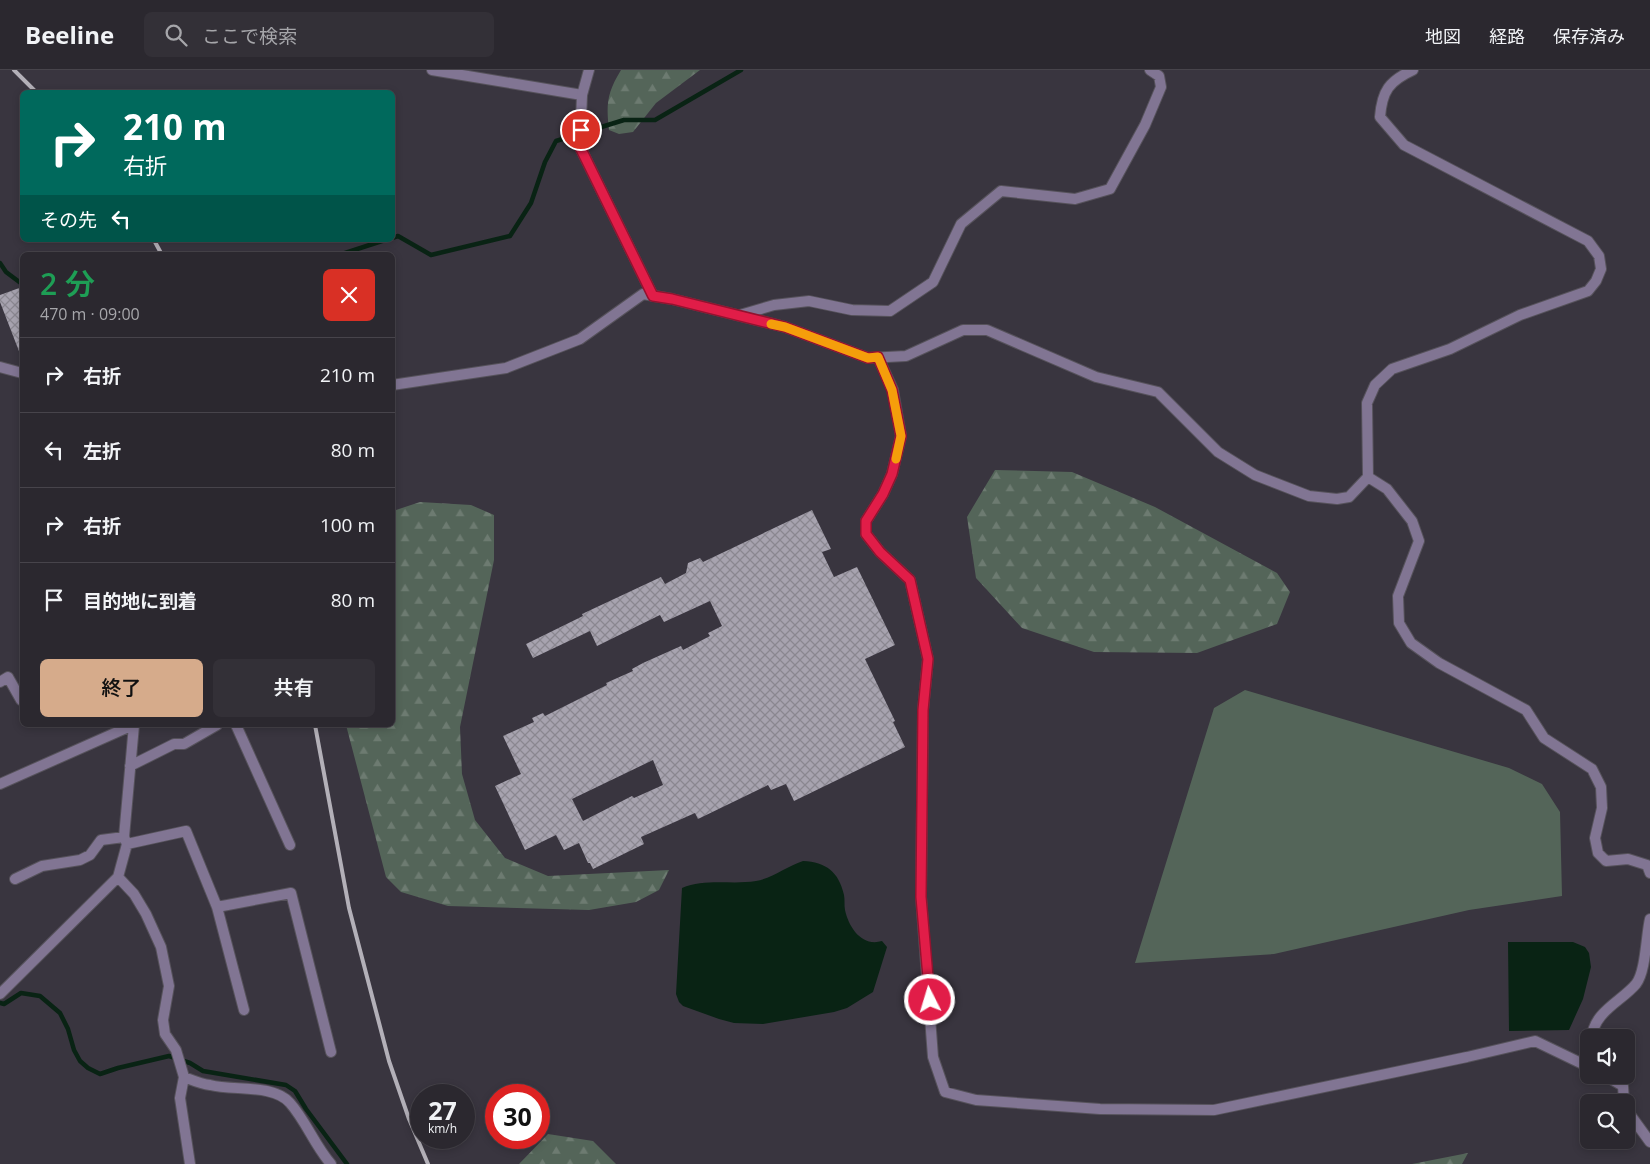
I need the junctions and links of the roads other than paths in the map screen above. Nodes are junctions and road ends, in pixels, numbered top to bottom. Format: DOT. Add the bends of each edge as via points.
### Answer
graph roads {
  1 [pos="432,70"];
  2 [pos="589,70"];
  3 [pos="1150,70"];
  4 [pos="1413,70"];
  5 [pos="582,95"];
  6 [pos="653,296"];
  7 [pos="739,315"];
  8 [pos="878,357"];
  9 [pos="0,367"];
  10 [pos="20,372"];
  11 [pos="395,385"];
  12 [pos="1368,477"];
  13 [pos="0,682"];
  14 [pos="20,698"];
  15 [pos="128,727"];
  16 [pos="133,727"];
  17 [pos="214,727"];
  18 [pos="237,727"];
  19 [pos="130,766"];
  20 [pos="0,784"];
  21 [pos="125,840"];
  22 [pos="290,845"];
  23 [pos="1650,873"];
  24 [pos="118,877"];
  25 [pos="15,879"];
  26 [pos="217,906"];
  27 [pos="1650,919"];
  28 [pos="0,994"];
  29 [pos="244,1010"];
  30 [pos="1592,1029"];
  31 [pos="331,1052"];
  32 [pos="1580,1063"];
  33 [pos="183,1074"];
  34 [pos="1635,1121"];
  35 [pos="1650,1142"];
  36 [pos="190,1164"];
  37 [pos="331,1164"];
  1 -- 5 [label="street"];
  2 -- 5 [label="street"];
  3 -- 7 [label="street" via="1159,76 1161,87 1145,125 1110,188 1075,199 1001,191 961,224 932,282 890,311 852,310 809,301 774,305"];
  4 -- 12 [label="street" via="1396,78 1382,99 1380,117 1404,145 1588,241 1599,256 1601,269 1588,291 1520,315 1450,349 1392,370 1376,385 1367,404"];
  5 -- 6 [label="street" via="580,147"];
  6 -- 7 [label="street"];
  6 -- 11 [label="street" via="643,294 580,339 506,368"];
  7 -- 8 [label="street" via="785,327 868,358"];
  8 -- 12 [label="street" via="906,356 963,330 987,330 1096,377 1158,392 1218,452 1255,475 1309,496 1349,497"];
  8 -- 32 [label="street" via="892,390 901,436 892,474 866,521 866,534 910,580 928,659 923,710 921,897 933,1057 945,1092 976,1100 1100,1109 1214,1110 1535,1041"];
  9 -- 10 [label="street"];
  12 -- 23 [label="street" via="1387,489 1412,521 1419,541 1398,596 1399,623 1411,642 1439,664 1526,710 1544,738 1592,769 1601,787 1602,808 1595,838 1598,854 1606,861 1628,860 1647,865"];
  13 -- 14 [label="street" via="8,677"];
  15 -- 20 [label="street"];
  16 -- 19 [label="street"];
  17 -- 19 [label="street" via="184,744 174,744"];
  18 -- 22 [label="street"];
  19 -- 21 [label="street"];
  21 -- 24 [label="street"];
  21 -- 25 [label="street" via="101,840 90,855 80,860 42,866"];
  21 -- 26 [label="street" via="186,831"];
  24 -- 28 [label="street"];
  24 -- 33 [label="street" via="134,894 161,947 169,986 163,1020 165,1034 176,1050"];
  26 -- 29 [label="street"];
  26 -- 31 [label="street" via="291,893"];
  27 -- 30 [label="street" via="1644,961 1636,983 1606,1010"];
  33 -- 36 [label="street" via="180,1098"];
  33 -- 37 [label="street" via="208,1085 280,1094 290,1103"];
  34 -- 35 [label="street"];
}
